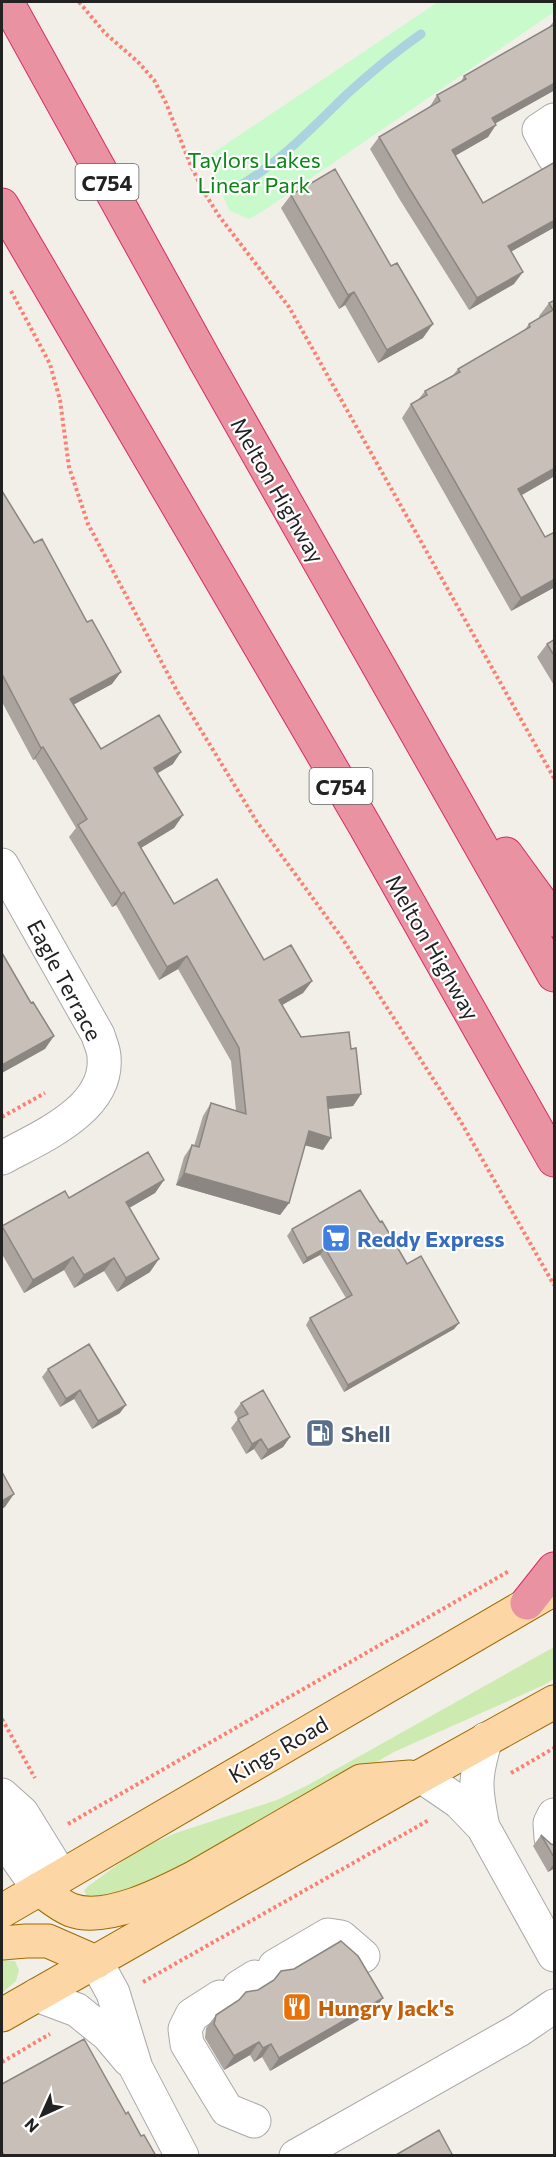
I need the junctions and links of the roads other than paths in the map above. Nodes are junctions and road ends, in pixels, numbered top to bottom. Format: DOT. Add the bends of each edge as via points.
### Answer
graph roads {
  1 [pos="7,2"];
  2 [pos="555,120"];
  3 [pos="555,157"];
  4 [pos="2,205"];
  5 [pos="414,729"];
  6 [pos="2,866"];
  7 [pos="555,920"];
  8 [pos="555,975"];
  9 [pos="2,1158"];
  10 [pos="555,1160"];
  11 [pos="555,1569"];
  12 [pos="541,1596"];
  13 [pos="555,1702"];
  14 [pos="486,1739"];
  15 [pos="421,1776"];
  16 [pos="2,1795"];
  17 [pos="468,1798"];
  18 [pos="2,1829"];
  19 [pos="50,1883"];
  20 [pos="2,1911"];
  21 [pos="2,1943"];
  22 [pos="555,1955"];
  23 [pos="363,1956"];
  24 [pos="96,1962"];
  25 [pos="37,1995"];
  26 [pos="555,2006"];
  27 [pos="2,2015"];
  28 [pos="136,2068"];
  29 [pos="254,2121"];
  30 [pos="182,2156"];
  31 [pos="296,2156"];
  1 -- 5 [label="highway, Melton Highway / C754"];
  2 -- 3 [label="street" via="539,130"];
  4 -- 10 [label="highway, Melton Highway / C754"];
  5 -- 7 [label="highway"];
  5 -- 8 [label="highway, Melton Highway / C754"];
  6 -- 9 [label="street, Eagle Terrace" via="98,1035 104,1058 96,1091 84,1108"];
  11 -- 12 [label="highway"];
  12 -- 19 [label="main road, Kings Road"];
  13 -- 14 [label="main road"];
  14 -- 15 [label="main road"];
  14 -- 17 [label="street"];
  15 -- 17 [label="street"];
  15 -- 19 [label="main road" via="361,1781 195,1877 126,1907 86,1913 71,1910"];
  15 -- 24 [label="main road"];
  16 -- 19 [label="street" via="22,1813 39,1840"];
  17 -- 22 [label="street"];
  18 -- 19 [label="street" via="19,1861"];
  19 -- 20 [label="main road, Kings Road"];
  21 -- 24 [label="main road" via="48,1941"];
  23 -- 29 [label="street" via="341,1937 328,1935 192,2015 185,2029 187,2044 227,2110"];
  24 -- 25 [label="main road"];
  24 -- 28 [label="street" via="114,1998"];
  25 -- 27 [label="main road"];
  25 -- 28 [label="street" via="84,2015 108,2035"];
  26 -- 31 [label="street"];
  28 -- 30 [label="street"];
}
